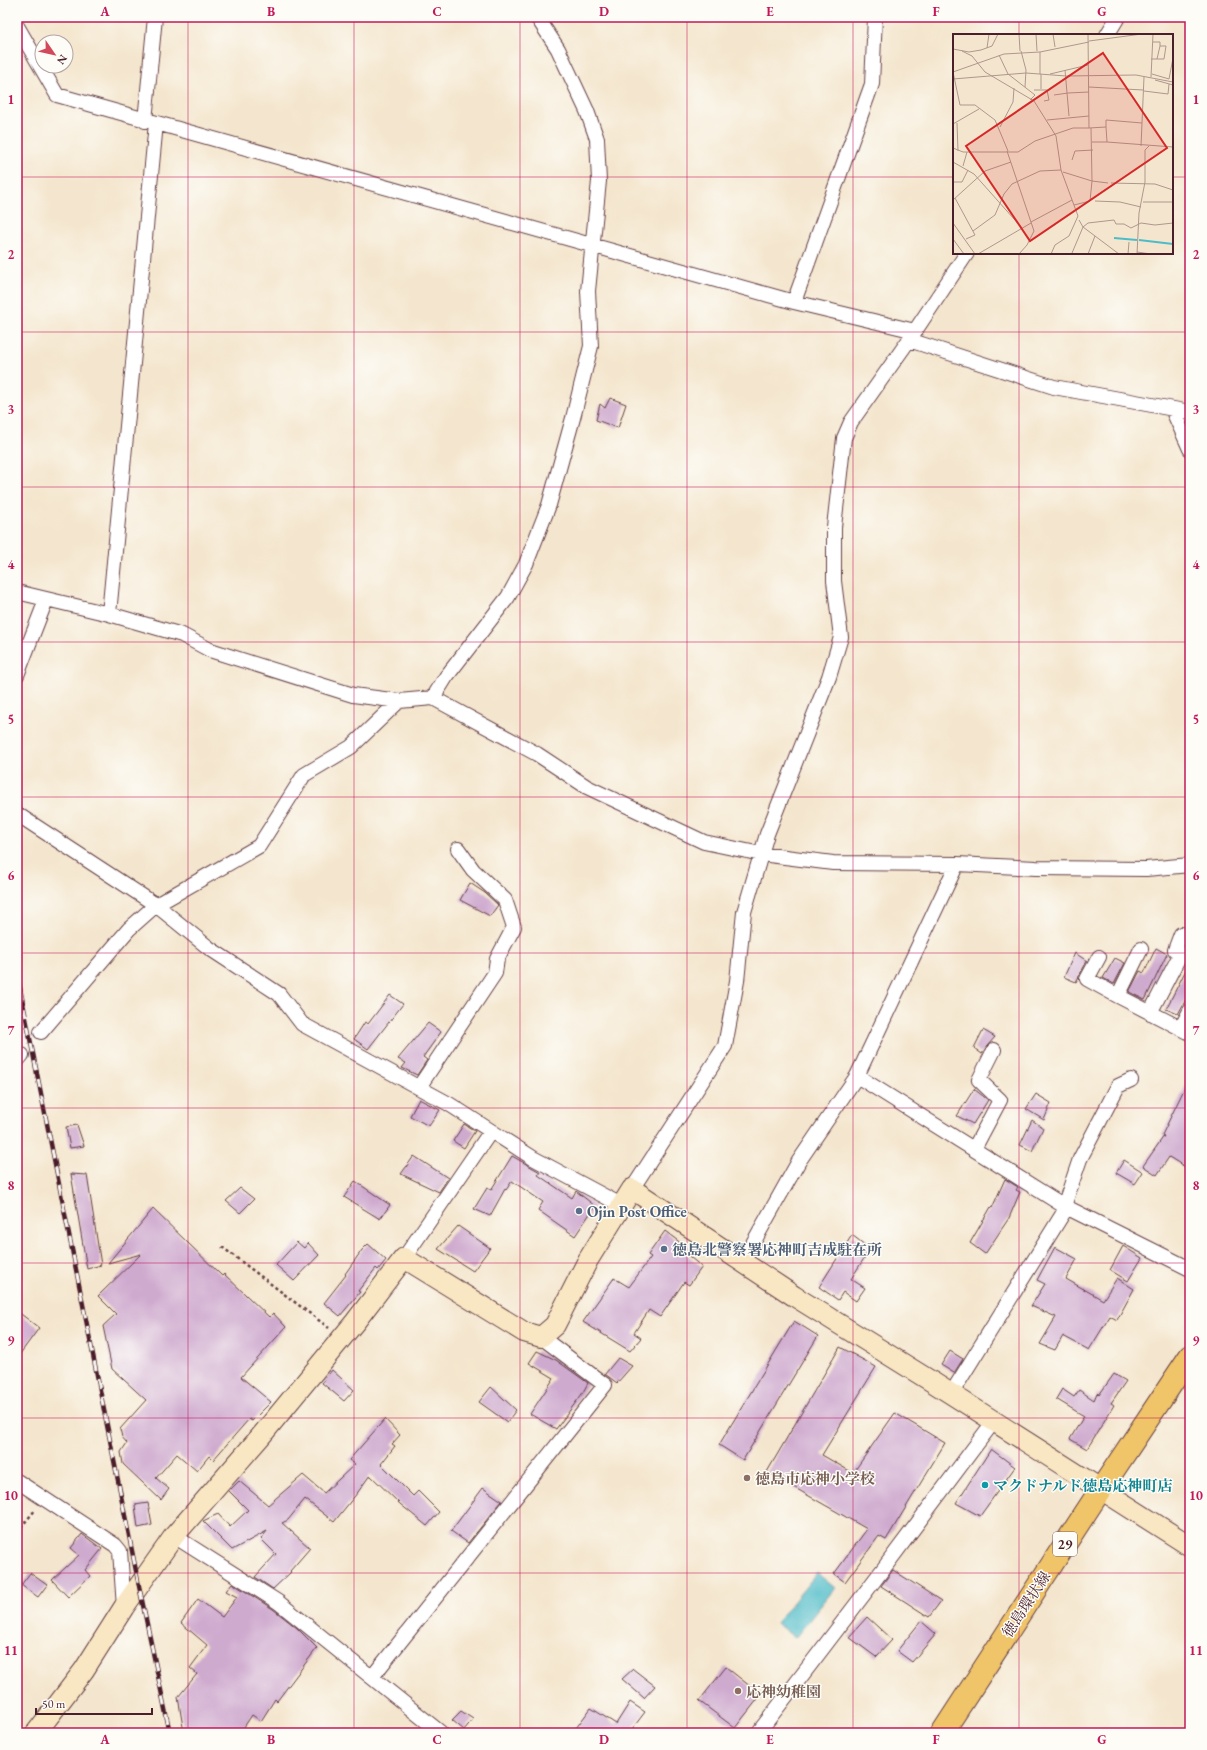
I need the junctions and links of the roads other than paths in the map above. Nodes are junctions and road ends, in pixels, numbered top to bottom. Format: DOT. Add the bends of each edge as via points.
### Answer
graph roads {
  1 [pos="155,17"];
  2 [pos="537,17"];
  3 [pos="875,17"];
  4 [pos="1118,17"];
  5 [pos="17,26"];
  6 [pos="1108,34"];
  7 [pos="151,122"];
  8 [pos="593,245"];
  9 [pos="966,254"];
  10 [pos="794,302"];
  11 [pos="912,336"];
  12 [pos="1172,409"];
  13 [pos="1190,412"];
  14 [pos="1190,449"];
  15 [pos="17,592"];
  16 [pos="46,600"];
  17 [pos="109,614"];
  18 [pos="17,675"];
  19 [pos="433,698"];
  20 [pos="400,701"];
  21 [pos="17,814"];
  22 [pos="458,849"];
  23 [pos="760,854"];
  24 [pos="957,864"];
  25 [pos="1190,865"];
  26 [pos="156,905"];
  27 [pos="1181,934"];
  28 [pos="1141,949"];
  29 [pos="1186,955"];
  30 [pos="1099,957"];
  31 [pos="1118,996"];
  32 [pos="1190,1011"];
  33 [pos="1150,1013"];
  34 [pos="1185,1030"];
  35 [pos="41,1032"];
  36 [pos="994,1050"];
  37 [pos="857,1076"];
  38 [pos="1131,1080"];
  39 [pos="419,1087"];
  40 [pos="491,1131"];
  41 [pos="974,1149"];
  42 [pos="627,1197"];
  43 [pos="1066,1206"];
  44 [pos="404,1258"];
  45 [pos="743,1261"];
  46 [pos="1190,1269"];
  47 [pos="541,1337"];
  48 [pos="1190,1356"];
  49 [pos="951,1394"];
  50 [pos="994,1421"];
  51 [pos="17,1481"];
  52 [pos="1101,1489"];
  53 [pos="174,1536"];
  54 [pos="1190,1546"];
  55 [pos="124,1607"];
  56 [pos="372,1677"];
  57 [pos="36,1733"];
  58 [pos="441,1733"];
  59 [pos="758,1733"];
  60 [pos="942,1733"];
  1 -- 7 [label="street"];
  2 -- 8 [label="street" via="558,49 597,139 599,181"];
  3 -- 10 [label="street" via="872,84"];
  4 -- 6 [label="street"];
  5 -- 7 [label="street" via="57,95"];
  7 -- 8 [label="street"];
  7 -- 17 [label="street"];
  8 -- 10 [label="street"];
  8 -- 19 [label="street" via="588,291 591,346 549,505 526,564 508,597 446,677"];
  9 -- 11 [label="street"];
  10 -- 11 [label="street"];
  11 -- 12 [label="street" via="1054,387"];
  11 -- 23 [label="street" via="851,422 844,438 834,527 834,582 841,637 829,677"];
  12 -- 13 [label="street"];
  12 -- 14 [label="street"];
  15 -- 16 [label="street"];
  16 -- 17 [label="street"];
  16 -- 18 [label="street"];
  17 -- 20 [label="street" via="182,635 210,650 353,695"];
  19 -- 20 [label="street"];
  19 -- 23 [label="street" via="537,754 588,787 635,811 704,842"];
  20 -- 26 [label="street" via="351,747 304,775 259,846"];
  21 -- 26 [label="street"];
  22 -- 39 [label="street" via="473,870 505,900 514,927 497,959 495,973"];
  23 -- 24 [label="street" via="833,863"];
  23 -- 42 [label="street" via="744,912 737,981 725,1046"];
  24 -- 25 [label="street" via="1146,869"];
  24 -- 37 [label="street"];
  26 -- 35 [label="street" via="129,929"];
  26 -- 39 [label="street" via="209,948 279,994 302,1024"];
  27 -- 29 [label="street" via="1175,950"];
  28 -- 31 [label="street"];
  29 -- 33 [label="street"];
  30 -- 31 [label="street" via="1087,979"];
  31 -- 33 [label="street"];
  32 -- 34 [label="street"];
  33 -- 34 [label="street"];
  36 -- 41 [label="street" via="979,1080 1000,1100"];
  37 -- 41 [label="street"];
  37 -- 45 [label="street" via="799,1161"];
  38 -- 43 [label="street" via="1118,1086 1104,1112 1080,1159"];
  39 -- 40 [label="street"];
  40 -- 42 [label="street" via="533,1158"];
  40 -- 44 [label="street"];
  41 -- 43 [label="street"];
  42 -- 45 [label="street"];
  42 -- 47 [label="street" via="588,1260 554,1325"];
  43 -- 46 [label="street"];
  43 -- 49 [label="street"];
  44 -- 47 [label="street" via="524,1332"];
  44 -- 53 [label="street" via="261,1436"];
  45 -- 49 [label="street" via="794,1296"];
  47 -- 56 [label="street" via="605,1386"];
  48 -- 52 [label="main road, 徳島環状線 / 29"];
  49 -- 50 [label="street"];
  50 -- 52 [label="street"];
  50 -- 59 [label="street"];
  51 -- 55 [label="street" via="115,1545 120,1551"];
  52 -- 54 [label="street"];
  52 -- 60 [label="main road, 徳島環状線 / 29"];
  53 -- 55 [label="street"];
  53 -- 56 [label="street" via="278,1602"];
  55 -- 57 [label="street" via="84,1670"];
  56 -- 58 [label="street"];
}
